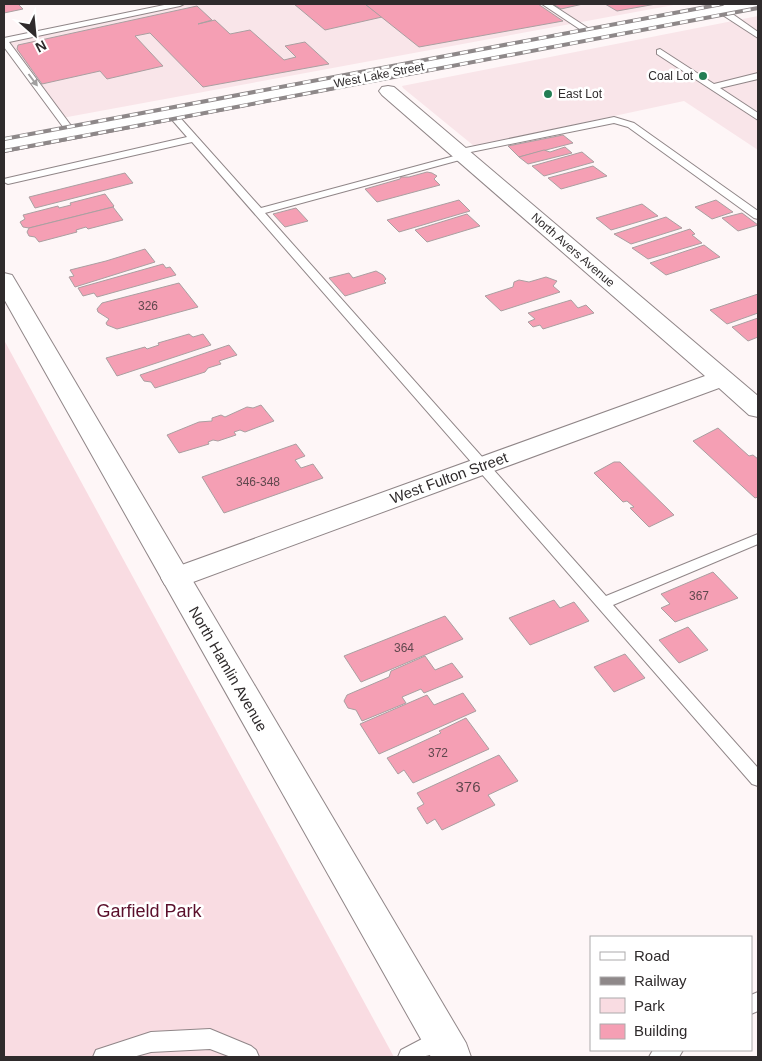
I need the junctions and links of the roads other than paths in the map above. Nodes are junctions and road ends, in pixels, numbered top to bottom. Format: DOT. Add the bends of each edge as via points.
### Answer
graph roads {
  1 [pos="180,4"];
  2 [pos="546,4"];
  3 [pos="754,4"];
  4 [pos="721,10"];
  5 [pos="592,34"];
  6 [pos="758,36"];
  7 [pos="4,40"];
  8 [pos="660,52"];
  9 [pos="758,76"];
  10 [pos="354,80"];
  11 [pos="390,82"];
  12 [pos="713,87"];
  13 [pos="172,114"];
  14 [pos="758,117"];
  15 [pos="72,133"];
  16 [pos="193,139"];
  17 [pos="4,146"];
  18 [pos="461,154"];
  19 [pos="8,181"];
  20 [pos="258,212"];
  21 [pos="758,216"];
  22 [pos="4,280"];
  23 [pos="723,378"];
  24 [pos="758,409"];
  25 [pos="482,466"];
  26 [pos="758,539"];
  27 [pos="175,578"];
  28 [pos="604,603"];
  29 [pos="758,779"];
  30 [pos="447,1048"];
  31 [pos="670,1051"];
  32 [pos="103,1057"];
  33 [pos="249,1057"];
  34 [pos="408,1057"];
  35 [pos="659,1057"];
  1 -- 7 [label="lane"];
  2 -- 5 [label="lane"];
  3 -- 4 [label="street, West Lake Street"];
  4 -- 5 [label="street, West Lake Street"];
  4 -- 6 [label="lane"];
  5 -- 11 [label="street, West Lake Street"];
  7 -- 15 [label="lane, one-way"];
  8 -- 12 [label="lane"];
  9 -- 12 [label="lane"];
  10 -- 11 [label="street, North Avers Avenue"];
  10 -- 13 [label="street, West Lake Street"];
  11 -- 18 [label="street, North Avers Avenue"];
  12 -- 14 [label="lane"];
  13 -- 15 [label="street, West Lake Street"];
  13 -- 16 [label="lane"];
  15 -- 17 [label="street, West Lake Street"];
  16 -- 19 [label="lane"];
  16 -- 20 [label="lane"];
  18 -- 20 [label="lane"];
  18 -- 21 [label="lane" via="600,122 623,122"];
  18 -- 23 [label="street, North Avers Avenue"];
  20 -- 25 [label="lane"];
  22 -- 27 [label="street, North Hamlin Avenue"];
  23 -- 24 [label="street, North Avers Avenue"];
  23 -- 25 [label="street, West Fulton Street"];
  25 -- 27 [label="street, West Fulton Street"];
  25 -- 28 [label="lane"];
  26 -- 28 [label="lane"];
  27 -- 30 [label="street, North Hamlin Avenue"];
  28 -- 29 [label="lane"];
  30 -- 34 [label="lane"];
  31 -- 35 [label="lane"];
  32 -- 33 [label="lane" via="151,1042 210,1040"];
}
